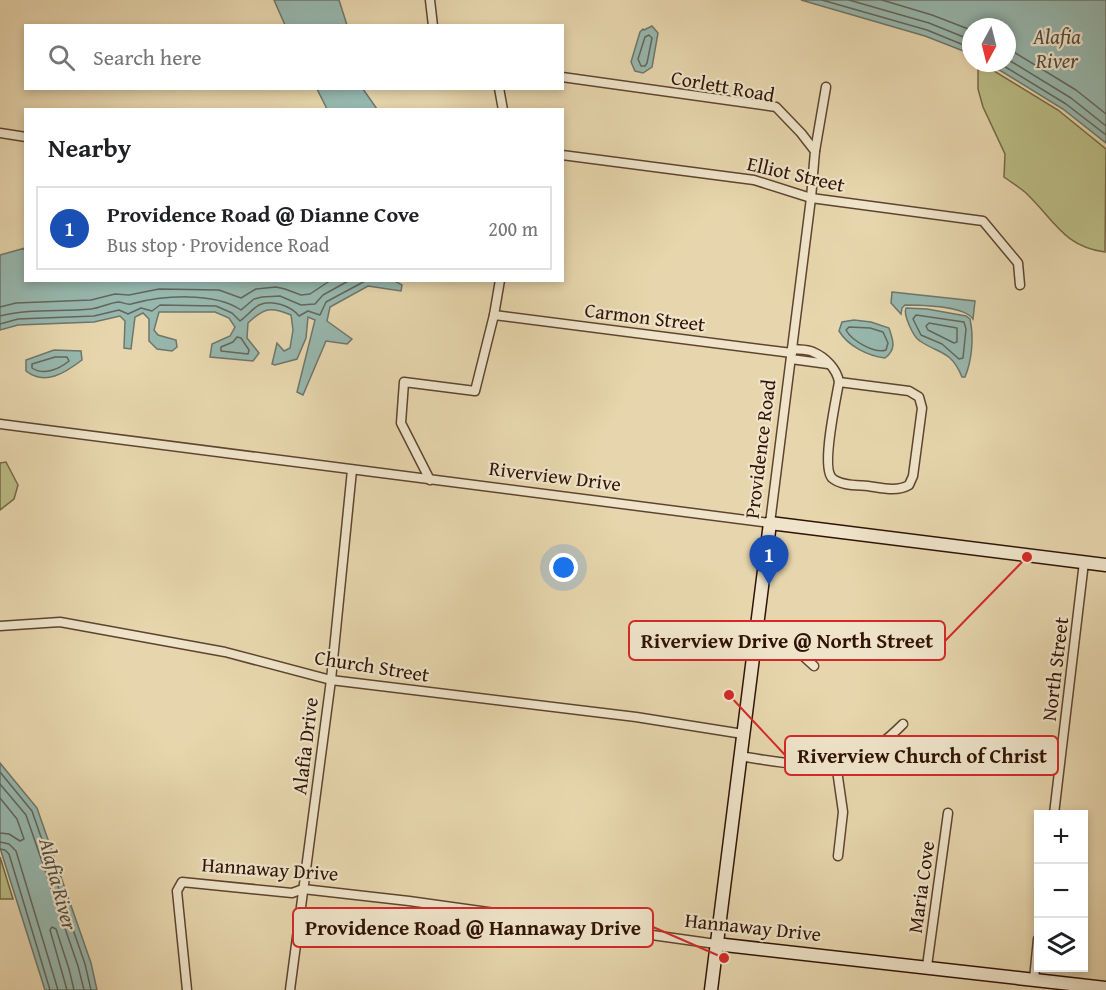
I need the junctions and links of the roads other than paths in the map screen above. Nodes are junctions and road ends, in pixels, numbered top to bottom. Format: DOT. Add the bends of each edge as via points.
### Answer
graph roads {
  1 [pos="430,0"];
  2 [pos="433,24"];
  3 [pos="564,77"];
  4 [pos="826,87"];
  5 [pos="499,90"];
  6 [pos="503,108"];
  7 [pos="0,133"];
  8 [pos="24,137"];
  9 [pos="815,151"];
  10 [pos="564,155"];
  11 [pos="811,198"];
  12 [pos="500,282"];
  13 [pos="1020,285"];
  14 [pos="494,315"];
  15 [pos="792,354"];
  16 [pos="839,382"];
  17 [pos="0,424"];
  18 [pos="351,470"];
  19 [pos="430,480"];
  20 [pos="770,524"];
  21 [pos="1084,562"];
  22 [pos="1106,565"];
  23 [pos="0,626"];
  24 [pos="754,649"];
  25 [pos="814,666"];
  26 [pos="331,680"];
  27 [pos="903,724"];
  28 [pos="743,734"];
  29 [pos="740,756"];
  30 [pos="836,763"];
  31 [pos="1054,810"];
  32 [pos="948,813"];
  33 [pos="838,856"];
  34 [pos="303,889"];
  35 [pos="716,944"];
  36 [pos="927,966"];
  37 [pos="1035,972"];
  38 [pos="1034,979"];
  39 [pos="1106,988"];
  40 [pos="187,990"];
  41 [pos="290,990"];
  42 [pos="711,990"];
  1 -- 2 [label="street"];
  3 -- 9 [label="street, Corlett Road" via="776,107"];
  4 -- 9 [label="street"];
  5 -- 6 [label="street"];
  7 -- 8 [label="street"];
  9 -- 11 [label="street"];
  10 -- 11 [label="street, Elliot Street" via="754,180"];
  11 -- 13 [label="street, Elliot Street" via="982,221 1018,263"];
  11 -- 15 [label="street, Providence Road"];
  12 -- 14 [label="street"];
  14 -- 15 [label="street, Carmon Street"];
  14 -- 19 [label="street" via="475,391 405,382 401,423"];
  15 -- 16 [label="street, Carmon Street" via="829,364 838,374"];
  15 -- 20 [label="street, Providence Road"];
  16 -- 16 [label="street" via="828,451 830,474 842,483 898,489 909,485 922,408 919,397 909,391"];
  17 -- 18 [label="street, Riverview Drive"];
  18 -- 19 [label="street, Riverview Drive"];
  18 -- 26 [label="street, Alafia Drive"];
  19 -- 20 [label="street, Riverview Drive"];
  20 -- 21 [label="street, Riverview Drive"];
  20 -- 24 [label="street, Providence Road"];
  21 -- 22 [label="street, Riverview Drive"];
  21 -- 31 [label="street, North Street"];
  23 -- 26 [label="street, Church Street" via="60,622 225,652"];
  24 -- 25 [label="street" via="802,655"];
  24 -- 28 [label="street, Providence Road"];
  26 -- 28 [label="street, Church Street"];
  26 -- 34 [label="street, Alafia Drive"];
  27 -- 30 [label="street" via="889,738 858,757"];
  28 -- 29 [label="street, Providence Road"];
  29 -- 30 [label="street" via="807,764"];
  29 -- 35 [label="street, Providence Road"];
  30 -- 33 [label="street" via="843,812"];
  32 -- 36 [label="street, Maria Cove"];
  34 -- 35 [label="street, Hannaway Drive"];
  34 -- 40 [label="street, Hannaway Drive" via="292,893 182,882 177,891"];
  34 -- 41 [label="street, Alafia Drive"];
  35 -- 36 [label="street, Hannaway Drive"];
  35 -- 42 [label="street, Providence Road"];
  36 -- 38 [label="street, Hannaway Drive"];
  37 -- 38 [label="street"];
  38 -- 39 [label="street, Hannaway Drive"];
}
